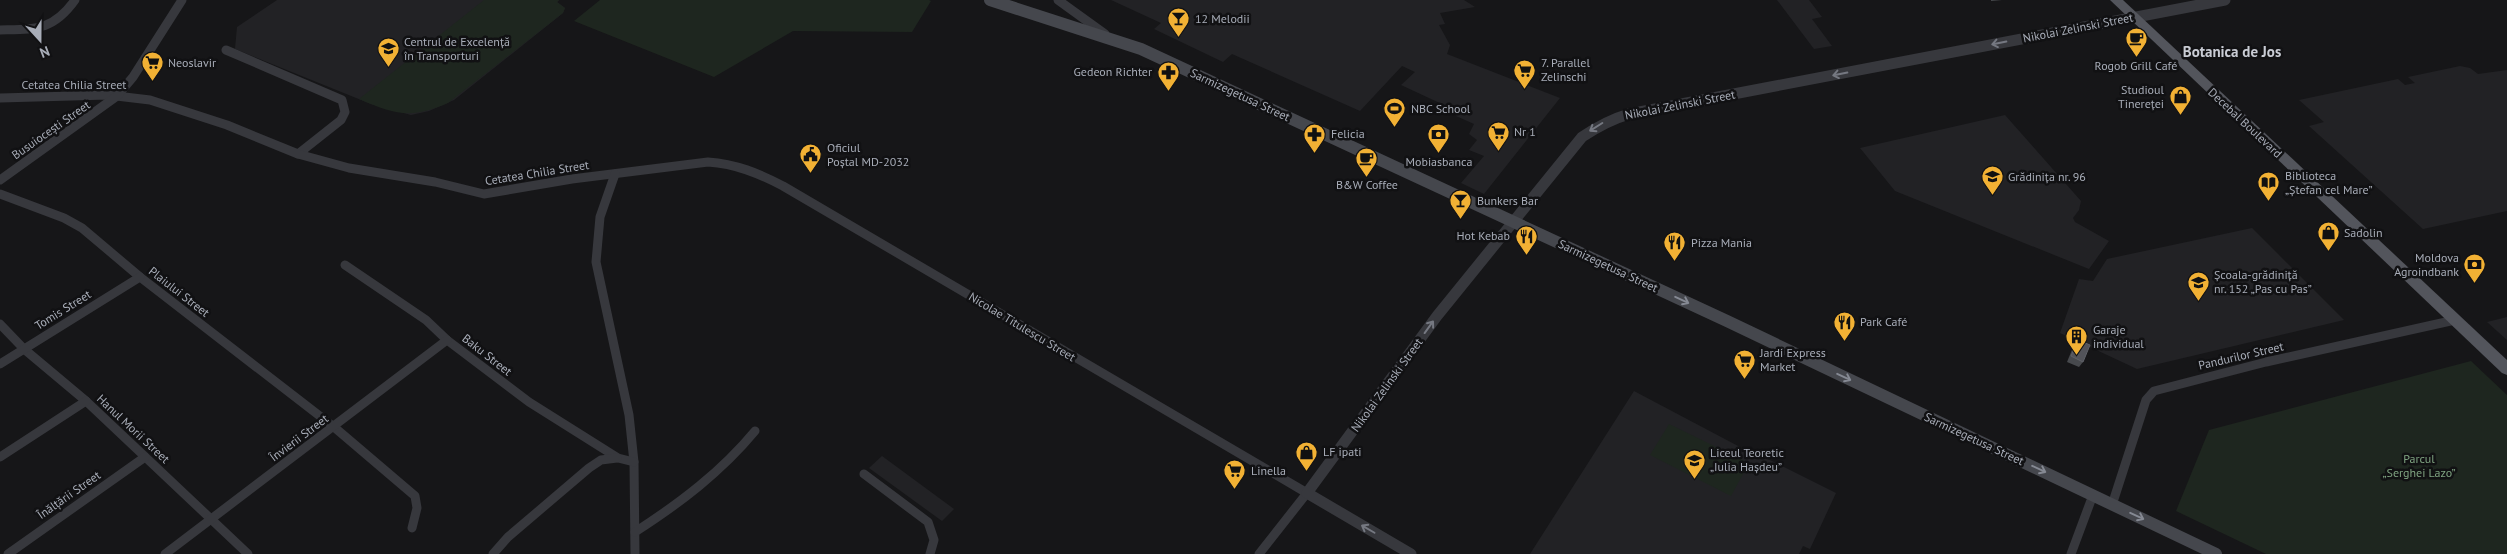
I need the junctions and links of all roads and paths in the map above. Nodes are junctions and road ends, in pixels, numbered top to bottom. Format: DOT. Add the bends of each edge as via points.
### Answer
graph roads {
  1 [pos="75,0"];
  2 [pos="182,0"];
  3 [pos="1058,0"];
  4 [pos="2116,0"];
  5 [pos="2225,0"];
  6 [pos="1000,1"];
  7 [pos="2133,18"];
  8 [pos="0,30"];
  9 [pos="1111,38"];
  10 [pos="226,50"];
  11 [pos="117,96"];
  12 [pos="0,98"];
  13 [pos="298,154"];
  14 [pos="615,174"];
  15 [pos="0,180"];
  16 [pos="0,194"];
  17 [pos="1514,223"];
  18 [pos="345,265"];
  19 [pos="140,277"];
  20 [pos="2455,320"];
  21 [pos="0,324"];
  22 [pos="447,340"];
  23 [pos="24,350"];
  24 [pos="0,364"];
  25 [pos="2507,369"];
  26 [pos="86,401"];
  27 [pos="334,426"];
  28 [pos="755,431"];
  29 [pos="0,457"];
  30 [pos="145,458"];
  31 [pos="618,458"];
  32 [pos="634,462"];
  33 [pos="864,474"];
  34 [pos="1307,493"];
  35 [pos="2092,495"];
  36 [pos="2112,505"];
  37 [pos="212,520"];
  38 [pos="412,528"];
  39 [pos="635,532"];
  40 [pos="8,554"];
  41 [pos="165,554"];
  42 [pos="248,554"];
  43 [pos="493,554"];
  44 [pos="635,554"];
  45 [pos="930,554"];
  46 [pos="1259,554"];
  47 [pos="1410,554"];
  48 [pos="2071,554"];
  49 [pos="2216,554"];
  1 -- 8 [label="street" via="63,18 54,24"];
  2 -- 11 [label="street, Busuiocești Street" via="133,77"];
  3 -- 9 [label="street"];
  4 -- 7 [label="main road, Decebal Boulevard"];
  5 -- 7 [label="street, Nikolai Zelinski Street"];
  6 -- 9 [label="main road, Sarmizegetusa Street"];
  7 -- 17 [label="street, Nikolai Zelinski Street, one-way" via="1620,116 1582,137"];
  7 -- 20 [label="main road, Decebal Boulevard"];
  9 -- 17 [label="main road, Sarmizegetusa Street"];
  10 -- 13 [label="street" via="342,100 345,112 341,120"];
  11 -- 12 [label="street, Cetatea Chilia Street"];
  11 -- 13 [label="street, Cetatea Chilia Street" via="150,100 175,108"];
  11 -- 15 [label="street, Busuiocești Street"];
  13 -- 14 [label="street, Cetatea Chilia Street" via="349,168 435,182 484,194"];
  14 -- 32 [label="street" via="600,212 595,242 596,262 626,398"];
  14 -- 34 [label="street, Nicolae Titulescu Street" via="717,162 734,164 763,175"];
  16 -- 19 [label="street, Plaiului Street" via="82,228"];
  34 -- 17 [label="street, Nikolai Zelinski Street, one-way" via="1437,316"];
  17 -- 35 [label="main road, Sarmizegetusa Street, one-way"];
  18 -- 22 [label="street, Baku Street" via="426,320"];
  19 -- 23 [label="street, Tomis Street"];
  19 -- 27 [label="street, Plaiului Street"];
  20 -- 25 [label="main road, Decebal Boulevard"];
  20 -- 36 [label="street, Pandurilor Street" via="2266,362 2154,391 2146,400"];
  21 -- 23 [label="street, Hanul Morii Street"];
  22 -- 27 [label="street, Învierii Street"];
  22 -- 31 [label="street, Baku Street" via="529,402"];
  23 -- 24 [label="street, Tomis Street"];
  23 -- 26 [label="street, Hanul Morii Street"];
  26 -- 29 [label="street"];
  26 -- 30 [label="street, Hanul Morii Street"];
  27 -- 37 [label="street, Învierii Street"];
  27 -- 38 [label="street, Plaiului Street" via="414,496 417,508"];
  28 -- 39 [label="street" via="736,455 702,486"];
  30 -- 37 [label="street, Hanul Morii Street"];
  30 -- 40 [label="street, Înălțării Street"];
  31 -- 32 [label="street, Baku Street"];
  31 -- 43 [label="street, Baku Street" via="601,460 589,468 508,537"];
  32 -- 39 [label="street"];
  33 -- 45 [label="street" via="928,522 934,540"];
  34 -- 46 [label="street"];
  47 -- 34 [label="street, Nicolae Titulescu Street, one-way"];
  35 -- 36 [label="main road, Sarmizegetusa Street"];
  35 -- 48 [label="street"];
  36 -- 49 [label="main road, Sarmizegetusa Street, one-way"];
  37 -- 41 [label="street, Învierii Street"];
  37 -- 42 [label="street, Hanul Morii Street"];
  39 -- 44 [label="street"];
}
